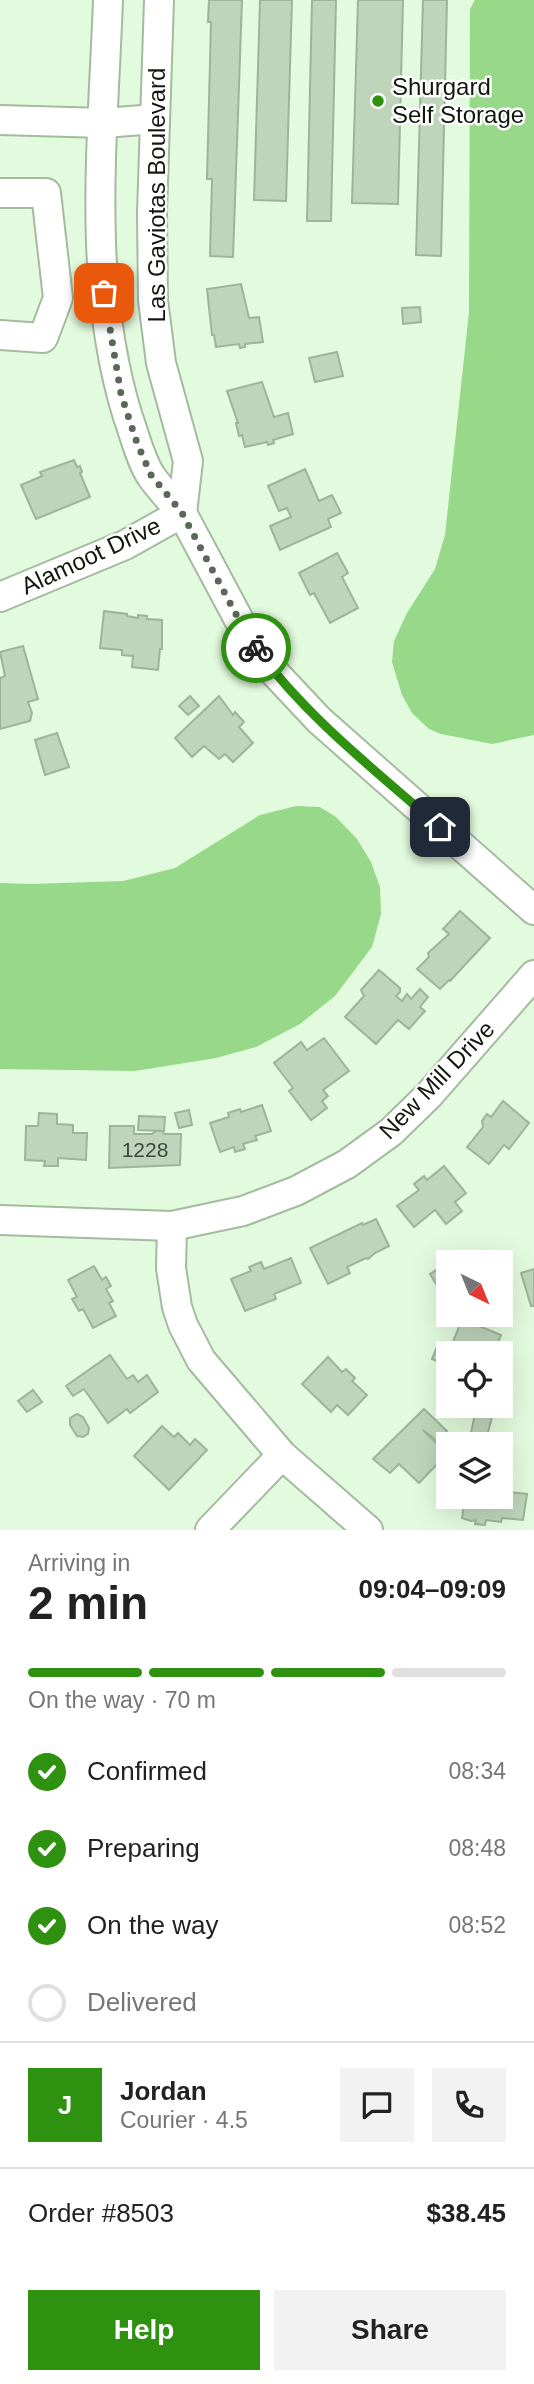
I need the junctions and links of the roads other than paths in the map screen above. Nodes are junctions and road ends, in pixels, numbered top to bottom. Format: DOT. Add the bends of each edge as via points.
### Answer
graph roads {
  1 [pos="108,0"];
  2 [pos="159,0"];
  3 [pos="155,119"];
  4 [pos="0,120"];
  5 [pos="104,123"];
  6 [pos="0,193"];
  7 [pos="0,335"];
  8 [pos="182,513"];
  9 [pos="0,597"];
  10 [pos="534,910"];
  11 [pos="534,975"];
  12 [pos="0,1220"];
  13 [pos="172,1226"];
  14 [pos="282,1455"];
  15 [pos="210,1530"];
  16 [pos="368,1530"];
  1 -- 5 [label="street, Las Gaviotas Boulevard"];
  2 -- 3 [label="street, Las Gaviotas Boulevard"];
  3 -- 5 [label="street"];
  3 -- 8 [label="street, Las Gaviotas Boulevard" via="153,300 161,363 188,461"];
  4 -- 5 [label="street"];
  5 -- 8 [label="street, Las Gaviotas Boulevard" via="101,270 121,394 151,475"];
  6 -- 7 [label="street" via="46,193 58,298 43,338"];
  8 -- 9 [label="street, Alamoot Drive" via="125,545"];
  8 -- 10 [label="street, Las Gaviotas Boulevard" via="246,633 274,672 319,720"];
  11 -- 13 [label="street, New Mill Drive" via="429,1094 391,1132 347,1164 259,1206"];
  12 -- 13 [label="street, New Mill Drive"];
  13 -- 14 [label="street" via="171,1268 183,1325 207,1369"];
  14 -- 15 [label="street"];
  14 -- 16 [label="street"];
}
